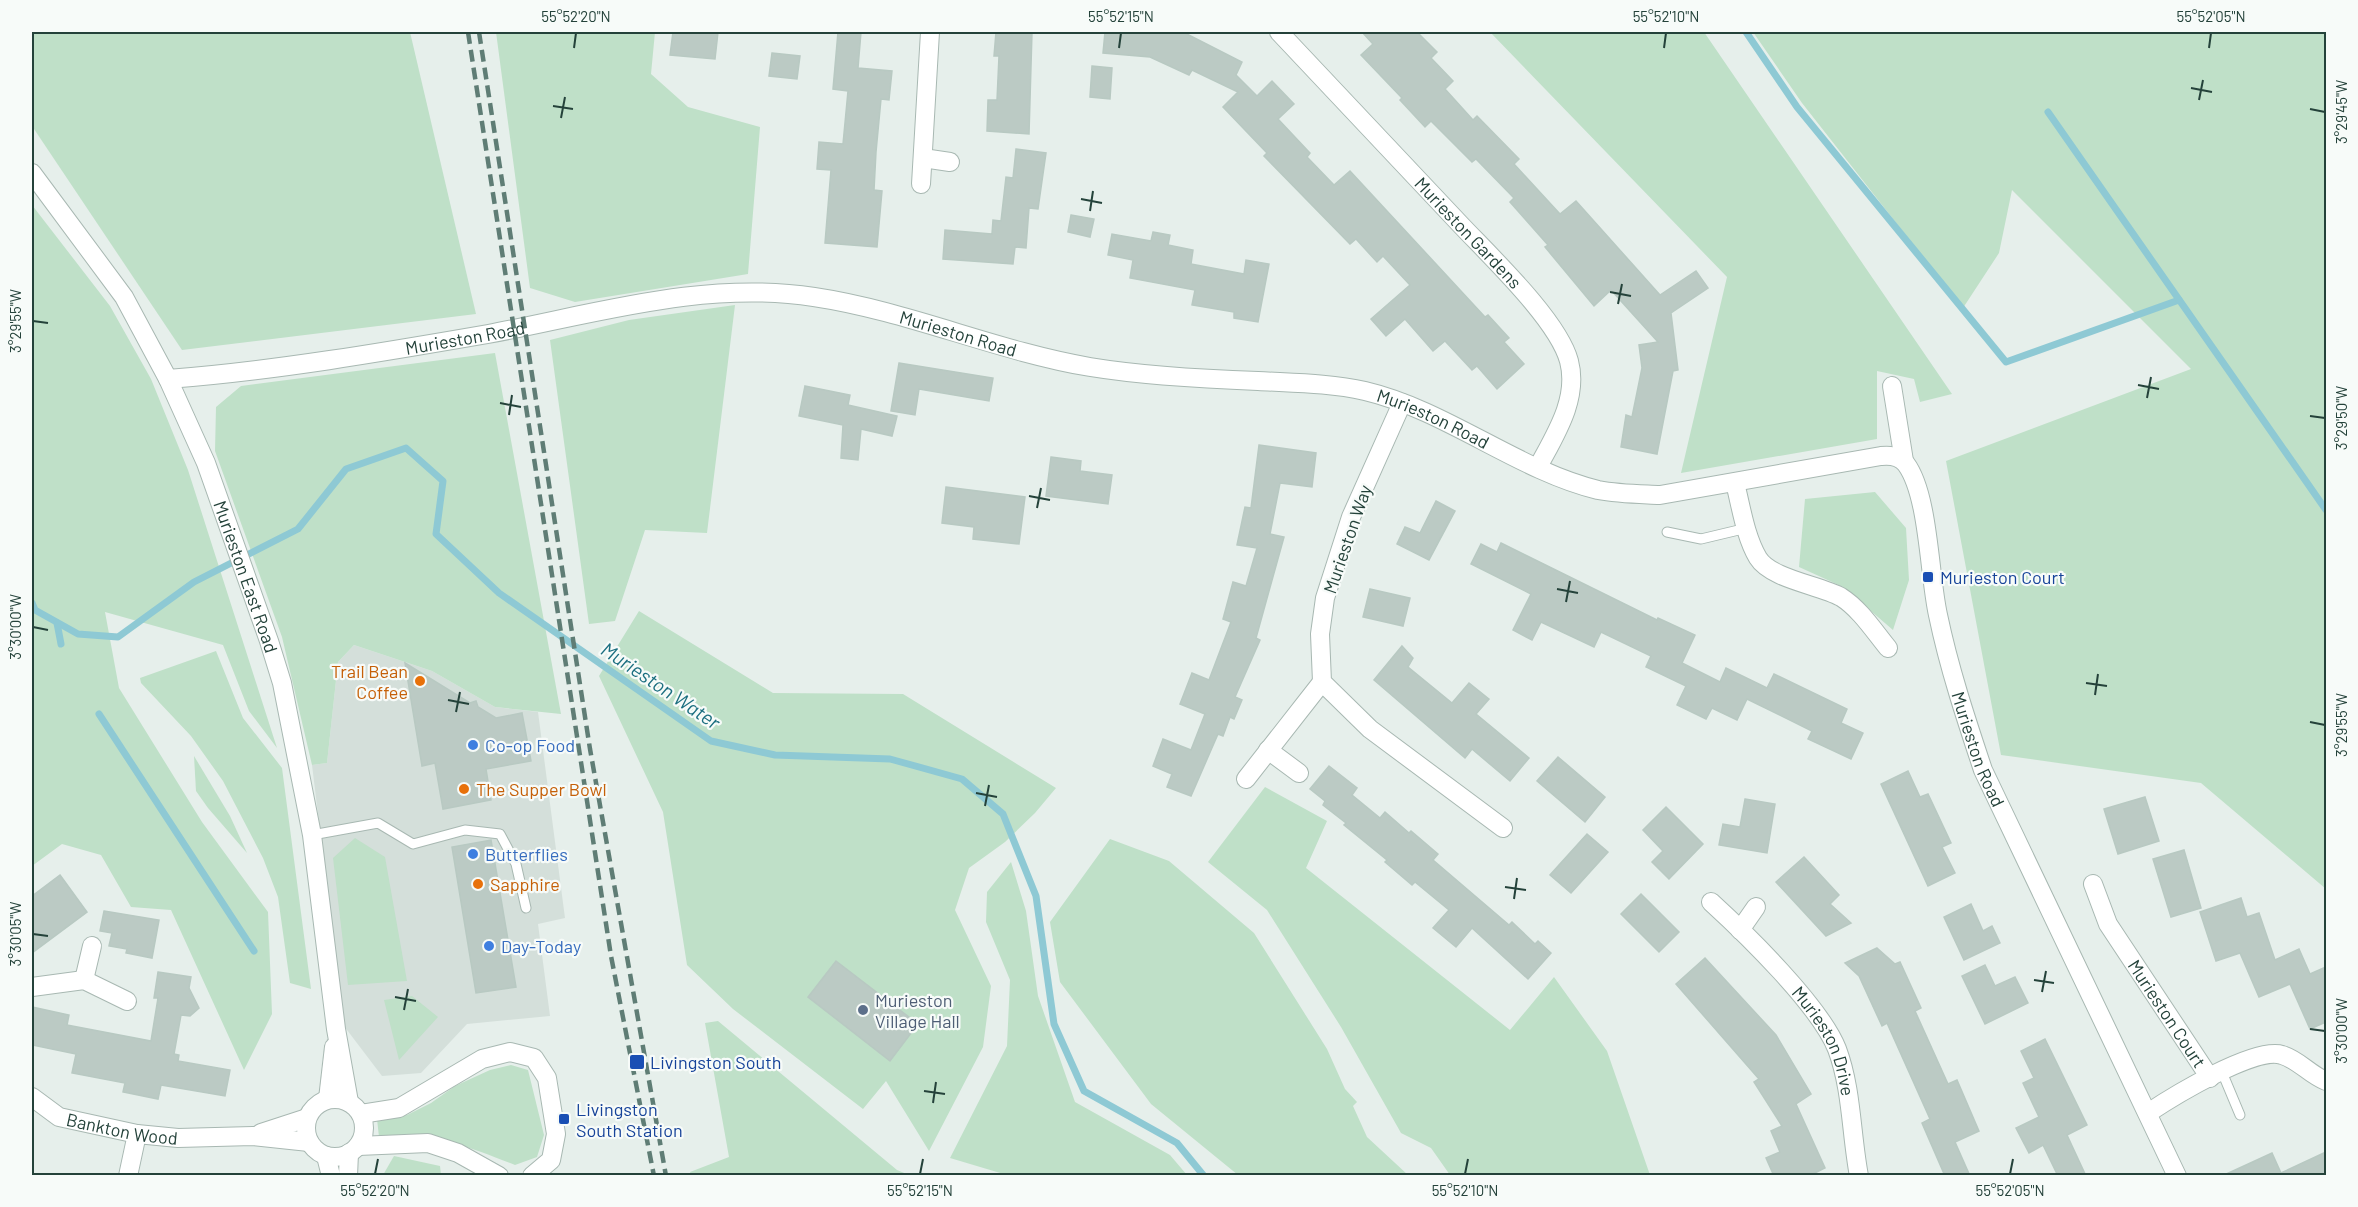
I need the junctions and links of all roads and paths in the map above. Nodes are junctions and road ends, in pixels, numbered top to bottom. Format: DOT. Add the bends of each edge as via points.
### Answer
graph roads {
  1 [pos="930,32"];
  2 [pos="1279,32"];
  3 [pos="923,158"];
  4 [pos="950,162"];
  5 [pos="32,173"];
  6 [pos="921,184"];
  7 [pos="168,379"];
  8 [pos="1892,386"];
  9 [pos="1402,403"];
  10 [pos="1904,462"];
  11 [pos="1538,467"];
  12 [pos="1735,483"];
  13 [pos="1747,528"];
  14 [pos="1667,532"];
  15 [pos="1888,648"];
  16 [pos="1322,682"];
  17 [pos="1268,750"];
  18 [pos="1299,773"];
  19 [pos="1246,779"];
  20 [pos="1503,828"];
  21 [pos="312,835"];
  22 [pos="2093,884"];
  23 [pos="1711,903"];
  24 [pos="1756,907"];
  25 [pos="526,908"];
  26 [pos="1740,930"];
  27 [pos="92,946"];
  28 [pos="84,980"];
  29 [pos="32,987"];
  30 [pos="127,1001"];
  31 [pos="336,1029"];
  32 [pos="2216,1075"];
  33 [pos="2326,1080"];
  34 [pos="32,1097"];
  35 [pos="328,1099"];
  36 [pos="355,1108"];
  37 [pos="2148,1113"];
  38 [pos="2241,1115"];
  39 [pos="307,1118"];
  40 [pos="137,1134"];
  41 [pos="254,1136"];
  42 [pos="309,1142"];
  43 [pos="354,1150"];
  44 [pos="326,1156"];
  45 [pos="128,1176"];
  46 [pos="331,1176"];
  47 [pos="348,1176"];
  48 [pos="500,1176"];
  49 [pos="532,1176"];
  50 [pos="1859,1176"];
  51 [pos="2177,1176"];
  1 -- 3 [label="street"];
  2 -- 11 [label="street, Murieston Gardens" via="1508,275 1559,336 1569,362 1572,390"];
  3 -- 4 [label="street"];
  3 -- 6 [label="street"];
  5 -- 7 [label="street, Murieston East Road" via="123,297"];
  7 -- 9 [label="street, Murieston Road" via="219,375 489,333 647,301 740,292 812,296 879,310 1028,355 1092,368 1160,376 1327,385 1367,391"];
  7 -- 21 [label="street, Murieston East Road" via="206,463 269,641 282,683"];
  8 -- 10 [label="street"];
  9 -- 11 [label="street, Murieston Road"];
  9 -- 16 [label="street, Murieston Way" via="1351,517 1325,598 1320,634"];
  10 -- 12 [label="street, Murieston Road" via="1897,457 1881,456"];
  10 -- 37 [label="street, Murieston Road" via="1919,496 1938,615 1983,770"];
  11 -- 12 [label="street, Murieston Road" via="1594,489 1624,494 1660,495"];
  12 -- 13 [label="street"];
  13 -- 14 [label="lane" via="1701,539"];
  13 -- 15 [label="street" via="1760,560 1777,572 1840,597 1855,608"];
  16 -- 17 [label="street"];
  16 -- 20 [label="street" via="1370,729"];
  17 -- 18 [label="street"];
  17 -- 19 [label="street"];
  21 -- 25 [label="lane" via="378,823 413,844 465,830 500,834 516,864"];
  21 -- 31 [label="street, Murieston East Road"];
  22 -- 32 [label="street, Murieston Court" via="2108,924"];
  23 -- 26 [label="street, Murieston Drive"];
  24 -- 26 [label="street"];
  26 -- 50 [label="street, Murieston Drive" via="1819,1016 1837,1048 1848,1091"];
  27 -- 28 [label="street"];
  28 -- 29 [label="street"];
  28 -- 30 [label="street"];
  31 -- 35 [label="street, Murieston East Road"];
  31 -- 36 [label="street, Murieston East Road"];
  32 -- 33 [label="street, Murieston Court" via="2261,1056 2281,1054"];
  32 -- 37 [label="street, Murieston Court"];
  32 -- 38 [label="lane"];
  34 -- 40 [label="street, Bankton Wood" via="59,1117"];
  35 -- 36 [label="street"];
  35 -- 39 [label="street" via="311,1110"];
  36 -- 43 [label="street" via="364,1130"];
  36 -- 49 [label="street" via="399,1108 482,1059 510,1053 534,1058 547,1078 556,1134 550,1160"];
  37 -- 51 [label="street, Murieston Road"];
  39 -- 41 [label="street"];
  39 -- 42 [label="street"];
  40 -- 41 [label="street, Bankton Wood"];
  40 -- 45 [label="street"];
  41 -- 42 [label="street"];
  42 -- 44 [label="street"];
  43 -- 44 [label="street"];
  43 -- 47 [label="street"];
  43 -- 48 [label="street" via="379,1143 428,1143 458,1153"];
  44 -- 46 [label="street"];
}
